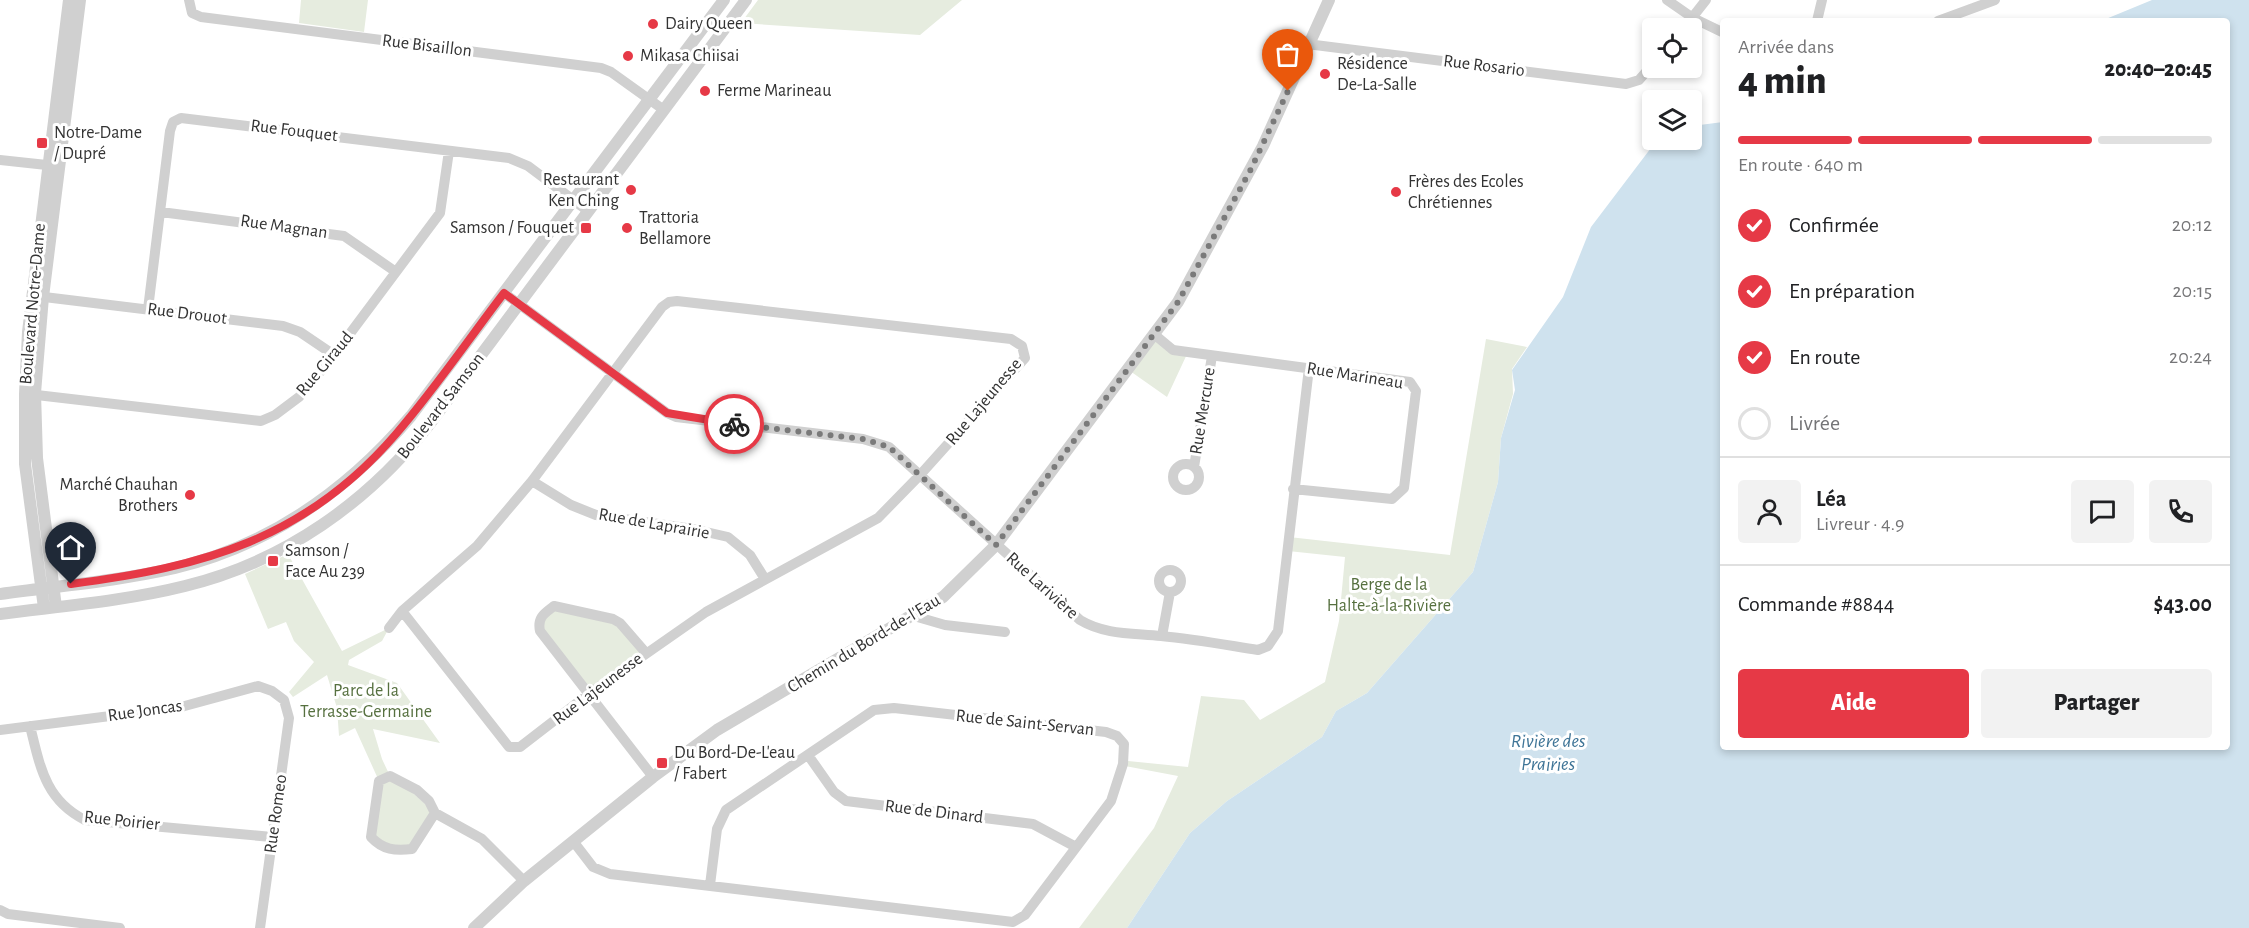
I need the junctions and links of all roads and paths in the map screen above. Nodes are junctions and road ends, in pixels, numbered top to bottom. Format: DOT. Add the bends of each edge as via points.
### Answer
graph roads {
  1 [pos="69,0"];
  2 [pos="80,0"];
  3 [pos="189,0"];
  4 [pos="724,0"];
  5 [pos="746,0"];
  6 [pos="1329,0"];
  7 [pos="1667,0"];
  8 [pos="1706,0"];
  9 [pos="1822,0"];
  10 [pos="1995,0"];
  11 [pos="1694,18"];
  12 [pos="1818,18"];
  13 [pos="1946,18"];
  14 [pos="1702,22"];
  15 [pos="1720,31"];
  16 [pos="1307,44"];
  17 [pos="1642,76"];
  18 [pos="649,99"];
  19 [pos="664,110"];
  20 [pos="449,151"];
  21 [pos="0,160"];
  22 [pos="53,166"];
  23 [pos="574,200"];
  24 [pos="588,211"];
  25 [pos="161,212"];
  26 [pos="396,272"];
  27 [pos="504,293"];
  28 [pos="38,297"];
  29 [pos="518,304"];
  30 [pos="148,309"];
  31 [pos="1155,336"];
  32 [pos="334,355"];
  33 [pos="1212,356"];
  34 [pos="1309,368"];
  35 [pos="612,375"];
  36 [pos="30,394"];
  37 [pos="1194,467"];
  38 [pos="920,475"];
  39 [pos="532,481"];
  40 [pos="1293,489"];
  41 [pos="996,545"];
  42 [pos="765,579"];
  43 [pos="48,588"];
  44 [pos="1170,592"];
  45 [pos="0,594"];
  46 [pos="50,608"];
  47 [pos="402,611"];
  48 [pos="0,614"];
  49 [pos="914,616"];
  50 [pos="389,628"];
  51 [pos="1005,632"];
  52 [pos="1162,636"];
  53 [pos="646,653"];
  54 [pos="590,693"];
  55 [pos="284,700"];
  56 [pos="30,726"];
  57 [pos="0,730"];
  58 [pos="808,755"];
  59 [pos="653,777"];
  60 [pos="435,813"];
  61 [pos="272,837"];
  62 [pos="573,841"];
  63 [pos="1076,847"];
  64 [pos="524,880"];
  65 [pos="710,885"];
  66 [pos="0,910"];
  67 [pos="120,928"];
  68 [pos="260,928"];
  69 [pos="474,928"];
  1 -- 22 [label="street, Boulevard Notre-Dame"];
  2 -- 22 [label="street, Boulevard Notre-Dame"];
  3 -- 18 [label="street, Rue Bisaillon" via="192,13 201,17 598,67"];
  4 -- 18 [label="street, Boulevard Samson"];
  5 -- 19 [label="street, Boulevard Samson"];
  6 -- 16 [label="street, Chemin du Bord-de-l'Eau"];
  7 -- 11 [label="street"];
  8 -- 11 [label="street"];
  9 -- 12 [label="street"];
  10 -- 13 [label="street"];
  14 -- 15 [label="street"];
  16 -- 17 [label="street, Rue Rosario" via="1626,84"];
  16 -- 31 [label="street, Chemin du Bord-de-l'Eau" via="1250,171"];
  18 -- 19 [label="street, Rue Bisaillon"];
  18 -- 23 [label="street, Boulevard Samson"];
  19 -- 24 [label="street, Boulevard Samson"];
  20 -- 23 [label="street, Rue Fouquet" via="517,160"];
  20 -- 25 [label="street, Rue Fouquet" via="181,118 170,127"];
  20 -- 26 [label="street, Rue Giraud" via="440,213"];
  21 -- 22 [label="street"];
  22 -- 28 [label="street, Boulevard Notre-Dame"];
  23 -- 24 [label="street, Rue Fouquet"];
  23 -- 27 [label="street, Boulevard Samson"];
  24 -- 29 [label="street, Boulevard Samson"];
  25 -- 26 [label="street, Rue Magnan" via="344,236"];
  25 -- 30 [label="street, Rue Fouquet"];
  26 -- 32 [label="street, Rue Giraud"];
  27 -- 29 [label="street, Rue Larivière"];
  27 -- 43 [label="street, Boulevard Samson" via="396,434 354,476 308,511 252,541 197,562"];
  28 -- 30 [label="street, Rue Drouot"];
  28 -- 36 [label="street, Boulevard Notre-Dame"];
  29 -- 35 [label="street, Rue Larivière"];
  29 -- 46 [label="street, Boulevard Samson" via="413,446 369,490 324,524 272,554 212,579 154,593"];
  30 -- 32 [label="street, Rue Drouot" via="283,326 300,332"];
  31 -- 33 [label="street, Rue Marineau" via="1173,350"];
  31 -- 41 [label="street, Chemin du Bord-de-l'Eau"];
  32 -- 36 [label="street, Rue Giraud" via="299,397 261,421"];
  33 -- 34 [label="street, Rue Marineau"];
  33 -- 37 [label="street, Rue Mercure"];
  34 -- 40 [label="street, Rue Larivière"];
  34 -- 40 [label="street, Rue Marineau" via="1410,382 1416,391 1404,488 1392,500"];
  35 -- 38 [label="street, Rue Larivière" via="676,417 863,439 889,447"];
  35 -- 38 [label="street, Rue Lajeunesse" via="662,307 677,301 999,337 1022,346 1025,358"];
  35 -- 39 [label="street, Rue Lajeunesse"];
  36 -- 43 [label="street, Boulevard Notre-Dame"];
  38 -- 41 [label="street, Rue Larivière"];
  38 -- 42 [label="street, Rue Lajeunesse" via="878,518"];
  39 -- 42 [label="street, Rue de Laprairie" via="596,515 728,537 750,555"];
  39 -- 47 [label="street, Rue Lajeunesse" via="477,546"];
  40 -- 52 [label="street, Rue Larivière" via="1278,631 1268,646 1258,650"];
  41 -- 49 [label="street, Chemin du Bord-de-l'Eau" via="943,597"];
  41 -- 52 [label="street, Rue Larivière" via="1090,626 1102,631"];
  42 -- 53 [label="street, Rue Lajeunesse" via="706,612"];
  43 -- 45 [label="street, Boulevard Samson"];
  43 -- 46 [label="street, Boulevard Notre-Dame"];
  44 -- 52 [label="street"];
  46 -- 48 [label="street, Boulevard Samson"];
  47 -- 50 [label="street, Rue Lajeunesse"];
  47 -- 54 [label="street, Rue Lajeunesse" via="509,747 520,747"];
  49 -- 51 [label="street" via="945,625"];
  49 -- 59 [label="street, Chemin du Bord-de-l'Eau" via="717,730"];
  53 -- 54 [label="street, Rue Lajeunesse"];
  53 -- 54 [label="street" via="613,618 554,606 540,617 540,631"];
  54 -- 59 [label="street"];
  55 -- 56 [label="street, Rue Joncas" via="258,686 181,707"];
  55 -- 61 [label="street, Rue Romeo" via="289,718"];
  56 -- 57 [label="street, Rue Joncas"];
  56 -- 61 [label="street, Rue Poirier" via="53,796 67,811 85,820"];
  58 -- 63 [label="street, Rue de Dinard" via="834,792 846,801 1033,824"];
  58 -- 63 [label="street, Rue de Saint-Servan" via="874,710 894,708 1106,732 1124,744 1123,764 1111,801"];
  58 -- 65 [label="street, Rue de Saint-Servan" via="726,810 717,829"];
  59 -- 62 [label="street, Chemin du Bord-de-l'Eau"];
  60 -- 60 [label="street" via="417,790 385,777 379,781 371,837 379,845 396,851 412,849"];
  60 -- 64 [label="street" via="482,839"];
  61 -- 68 [label="street, Rue Romeo"];
  62 -- 64 [label="street, Chemin du Bord-de-l'Eau"];
  62 -- 65 [label="street, Rue de Saint-Servan" via="593,867 610,874"];
  63 -- 65 [label="street, Rue de Saint-Servan" via="1025,915 1013,922"];
  64 -- 69 [label="street, Chemin du Bord-de-l'Eau"];
  66 -- 67 [label="street"];
}
